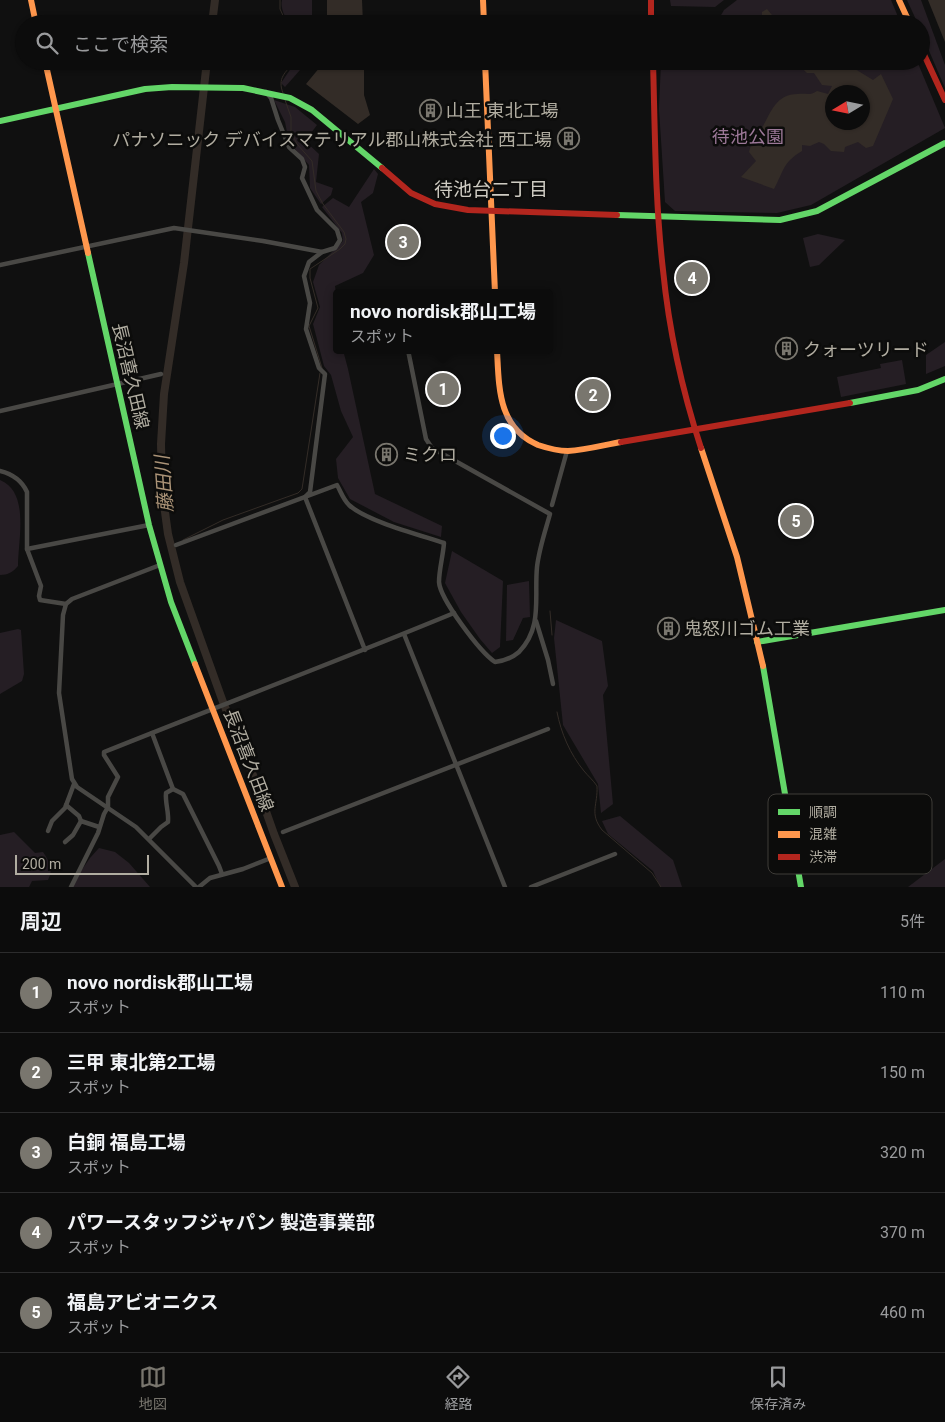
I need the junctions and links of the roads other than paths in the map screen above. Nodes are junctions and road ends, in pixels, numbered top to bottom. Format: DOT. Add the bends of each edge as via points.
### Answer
graph roads {
  1 [pos="31,0"];
  2 [pos="483,0"];
  3 [pos="651,0"];
  4 [pos="899,0"];
  5 [pos="34,15"];
  6 [pos="484,15"];
  7 [pos="651,15"];
  8 [pos="906,15"];
  9 [pos="930,68"];
  10 [pos="47,70"];
  11 [pos="485,70"];
  12 [pos="653,70"];
  13 [pos="265,92"];
  14 [pos="945,100"];
  15 [pos="56,109"];
  16 [pos="0,121"];
  17 [pos="945,143"];
  18 [pos="491,210"];
  19 [pos="659,218"];
  20 [pos="87,247"];
  21 [pos="322,252"];
  22 [pos="0,265"];
  23 [pos="495,289"];
  24 [pos="409,354"];
  25 [pos="497,354"];
  26 [pos="161,374"];
  27 [pos="945,379"];
  28 [pos="118,384"];
  29 [pos="0,411"];
  30 [pos="695,430"];
  31 [pos="567,451"];
  32 [pos="0,471"];
  33 [pos="304,498"];
  34 [pos="552,505"];
  35 [pos="149,526"];
  36 [pos="176,545"];
  37 [pos="27,550"];
  38 [pos="160,565"];
  39 [pos="66,604"];
  40 [pos="945,610"];
  41 [pos="454,613"];
  42 [pos="535,620"];
  43 [pos="404,634"];
  44 [pos="757,642"];
  45 [pos="365,650"];
  46 [pos="553,684"];
  47 [pos="214,708"];
  48 [pos="548,729"];
  49 [pos="152,733"];
  50 [pos="457,764"];
  51 [pos="74,784"];
  52 [pos="173,789"];
  53 [pos="784,794"];
  54 [pos="66,805"];
  55 [pos="107,809"];
  56 [pos="81,821"];
  57 [pos="99,828"];
  58 [pos="48,832"];
  59 [pos="282,832"];
  60 [pos="149,839"];
  61 [pos="65,842"];
  62 [pos="615,854"];
  63 [pos="271,858"];
  64 [pos="222,874"];
  65 [pos="799,874"];
  66 [pos="71,887"];
  67 [pos="197,887"];
  68 [pos="282,887"];
  69 [pos="505,887"];
  70 [pos="531,887"];
  71 [pos="801,887"];
  1 -- 5 [label="street"];
  2 -- 6 [label="street"];
  3 -- 7 [label="street"];
  4 -- 8 [label="street"];
  9 -- 14 [label="street"];
  10 -- 15 [label="street, 長沼喜久田線"];
  11 -- 18 [label="street"];
  12 -- 19 [label="street"];
  13 -- 15 [label="street" via="243,88 145,89"];
  13 -- 18 [label="street" via="287,97 312,110 411,193 449,207"];
  13 -- 21 [label="street" via="272,98 289,147 302,159 302,178 317,210 337,230 340,240 335,248"];
  15 -- 16 [label="street"];
  15 -- 20 [label="street, 長沼喜久田線"];
  17 -- 19 [label="street" via="804,215 780,220"];
  18 -- 19 [label="street"];
  18 -- 23 [label="street"];
  19 -- 30 [label="street" via="674,346"];
  20 -- 21 [label="street" via="174,228"];
  20 -- 22 [label="street"];
  20 -- 28 [label="street, 長沼喜久田線"];
  21 -- 33 [label="street" via="309,262 304,276 310,303 306,329 319,368 325,374 310,492"];
  24 -- 42 [label="street" via="426,439 432,448 550,514 537,568"];
  25 -- 31 [label="street" via="501,404 513,426 541,448"];
  26 -- 28 [label="street"];
  27 -- 30 [label="street" via="918,390"];
  28 -- 29 [label="street"];
  28 -- 35 [label="street, 長沼喜久田線"];
  30 -- 31 [label="street"];
  30 -- 44 [label="street" via="737,557"];
  31 -- 34 [label="street"];
  32 -- 37 [label="street" via="14,477 27,492"];
  33 -- 36 [label="street"];
  33 -- 41 [label="street" via="337,485 350,506 364,515 444,543 439,582"];
  33 -- 45 [label="street"];
  35 -- 37 [label="street"];
  35 -- 38 [label="street, 長沼喜久田線"];
  37 -- 39 [label="street" via="41,586 40,600"];
  38 -- 39 [label="street"];
  38 -- 47 [label="street, 長沼喜久田線"];
  39 -- 51 [label="street" via="59,693"];
  40 -- 44 [label="street"];
  41 -- 42 [label="street" via="494,662 507,660 524,646 532,635"];
  41 -- 43 [label="street"];
  42 -- 46 [label="street"];
  43 -- 45 [label="street"];
  43 -- 50 [label="street"];
  44 -- 53 [label="street"];
  45 -- 47 [label="street"];
  47 -- 49 [label="street"];
  47 -- 63 [label="street, 長沼喜久田線"];
  48 -- 50 [label="street"];
  49 -- 52 [label="street"];
  49 -- 55 [label="street" via="104,753 118,777 108,797"];
  50 -- 59 [label="street"];
  50 -- 69 [label="street"];
  51 -- 54 [label="street"];
  51 -- 55 [label="street"];
  52 -- 60 [label="street" via="166,793 168,822"];
  52 -- 64 [label="street" via="182,794"];
  54 -- 56 [label="street"];
  54 -- 58 [label="street" via="52,821"];
  55 -- 57 [label="street"];
  55 -- 60 [label="street"];
  56 -- 57 [label="street"];
  56 -- 61 [label="street"];
  57 -- 66 [label="street"];
  60 -- 67 [label="street"];
  62 -- 70 [label="street"];
  63 -- 64 [label="street"];
  63 -- 68 [label="street, 長沼喜久田線"];
  64 -- 67 [label="street"];
  65 -- 71 [label="street"];
}
